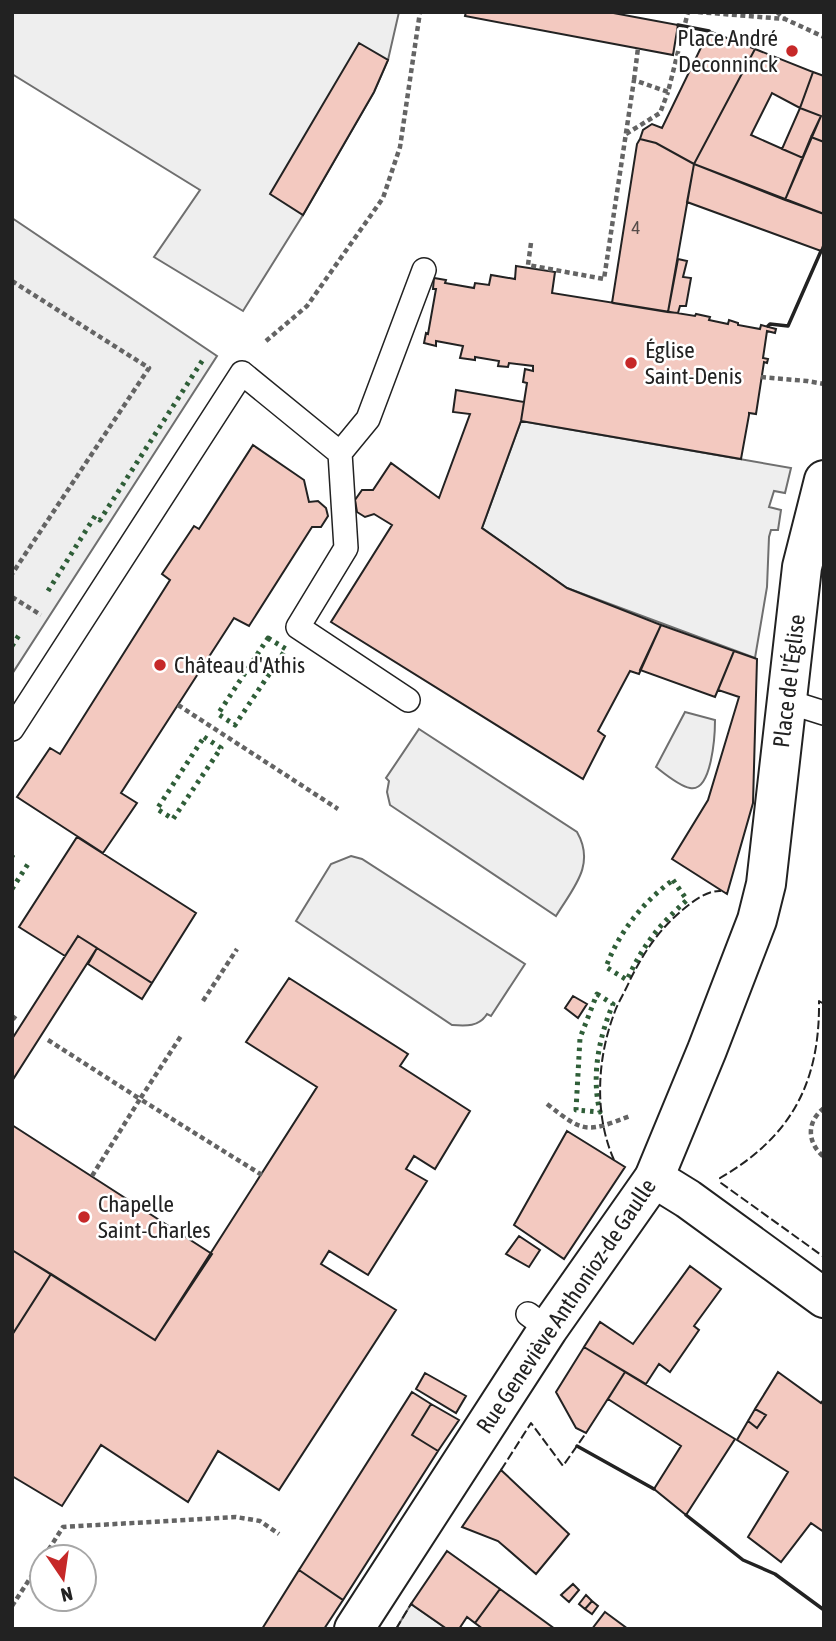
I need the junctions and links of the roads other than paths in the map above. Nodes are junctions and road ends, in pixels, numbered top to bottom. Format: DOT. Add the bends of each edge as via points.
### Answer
graph roads {
  1 [pos="424,271"];
  2 [pos="340,453"];
  3 [pos="824,480"];
  4 [pos="408,700"];
  5 [pos="786,701"];
  6 [pos="824,713"];
  7 [pos="12,729"];
  8 [pos="766,884"];
  9 [pos="654,1178"];
  10 [pos="824,1298"];
  11 [pos="354,1629"];
  1 -- 2 [label="lane" via="368,419"];
  2 -- 4 [label="lane" via="346,548 298,627"];
  2 -- 7 [label="lane" via="242,373"];
  3 -- 5 [label="main road, Place de l'Église" via="802,567"];
  5 -- 6 [label="lane"];
  5 -- 8 [label="main road, Place de l'Église"];
  8 -- 9 [label="main road, Rue Geneviève Anthonioz-de Gaulle" via="757,920"];
  9 -- 10 [label="main road"];
  9 -- 11 [label="main road, Rue Geneviève Anthonioz-de Gaulle" via="538,1322"];
}
